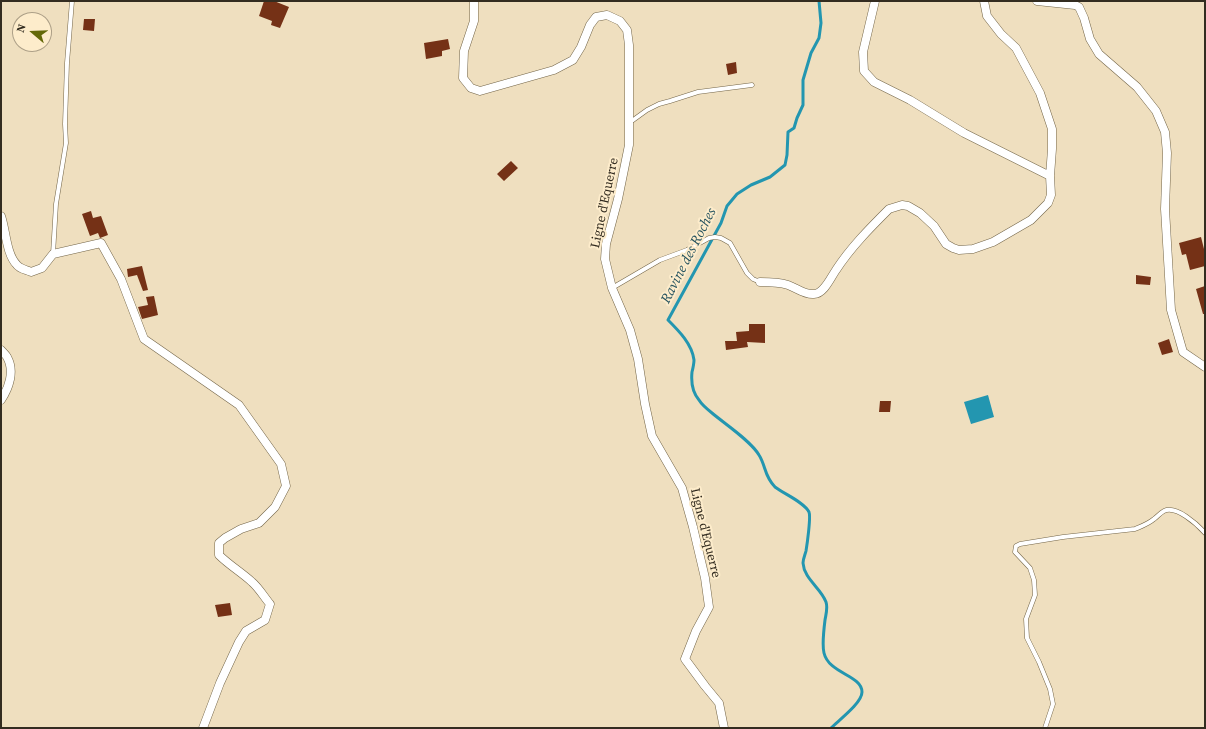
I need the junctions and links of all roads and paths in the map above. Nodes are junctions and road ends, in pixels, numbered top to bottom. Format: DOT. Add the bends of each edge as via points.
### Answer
graph roads {
  1 [pos="72,1"];
  2 [pos="474,1"];
  3 [pos="874,1"];
  4 [pos="984,1"];
  5 [pos="1036,1"];
  6 [pos="1079,4"];
  7 [pos="752,85"];
  8 [pos="629,123"];
  9 [pos="1050,176"];
  10 [pos="1,216"];
  11 [pos="54,254"];
  12 [pos="760,282"];
  13 [pos="612,288"];
  14 [pos="1,350"];
  15 [pos="1205,367"];
  16 [pos="1,400"];
  17 [pos="1205,533"];
  18 [pos="203,728"];
  19 [pos="724,728"];
  20 [pos="1044,728"];
  1 -- 11 [label="lane" via="67,63 66,143 56,204"];
  2 -- 8 [label="street, Ligne d'Equerre" via="474,21 464,51 463,78 471,88 480,91 554,70 573,60 596,17 607,15 620,21 627,30 629,45"];
  3 -- 9 [label="street" via="863,52 864,71 874,82 910,100 964,133"];
  4 -- 9 [label="street" via="987,16 1016,48 1040,93 1052,129"];
  5 -- 6 [label="street"];
  6 -- 15 [label="street" via="1090,40 1099,54 1137,87 1156,111 1165,132 1165,209 1171,310 1182,352"];
  7 -- 8 [label="lane" via="698,92 659,104"];
  8 -- 13 [label="street, Ligne d'Equerre" via="629,145 606,244 605,259"];
  9 -- 12 [label="street" via="1052,195 1048,203 1031,220 994,242 973,249 953,248 946,244 934,226 920,213 902,205 889,209 856,243 818,294 802,292 774,282"];
  10 -- 11 [label="street" via="10,254 17,266 31,272 42,268"];
  11 -- 18 [label="street" via="102,243 121,279 144,339 239,405 281,464 286,486 275,507 258,523 241,529 219,543 219,555 253,583 270,604 265,620 246,631 239,642"];
  12 -- 13 [label="lane" via="747,273 730,243 715,237 660,260"];
  13 -- 19 [label="street, Ligne d'Equerre" via="630,330 638,359 652,436 682,488 705,578 709,607 696,631 686,659 719,703"];
  14 -- 16 [label="street" via="8,358 10,370 10,383"];
  17 -- 20 [label="lane" via="1178,511 1170,510 1135,529 1063,537 1016,546 1015,552 1030,568 1034,580 1035,595 1026,619 1027,638 1050,689 1052,704"];
}
